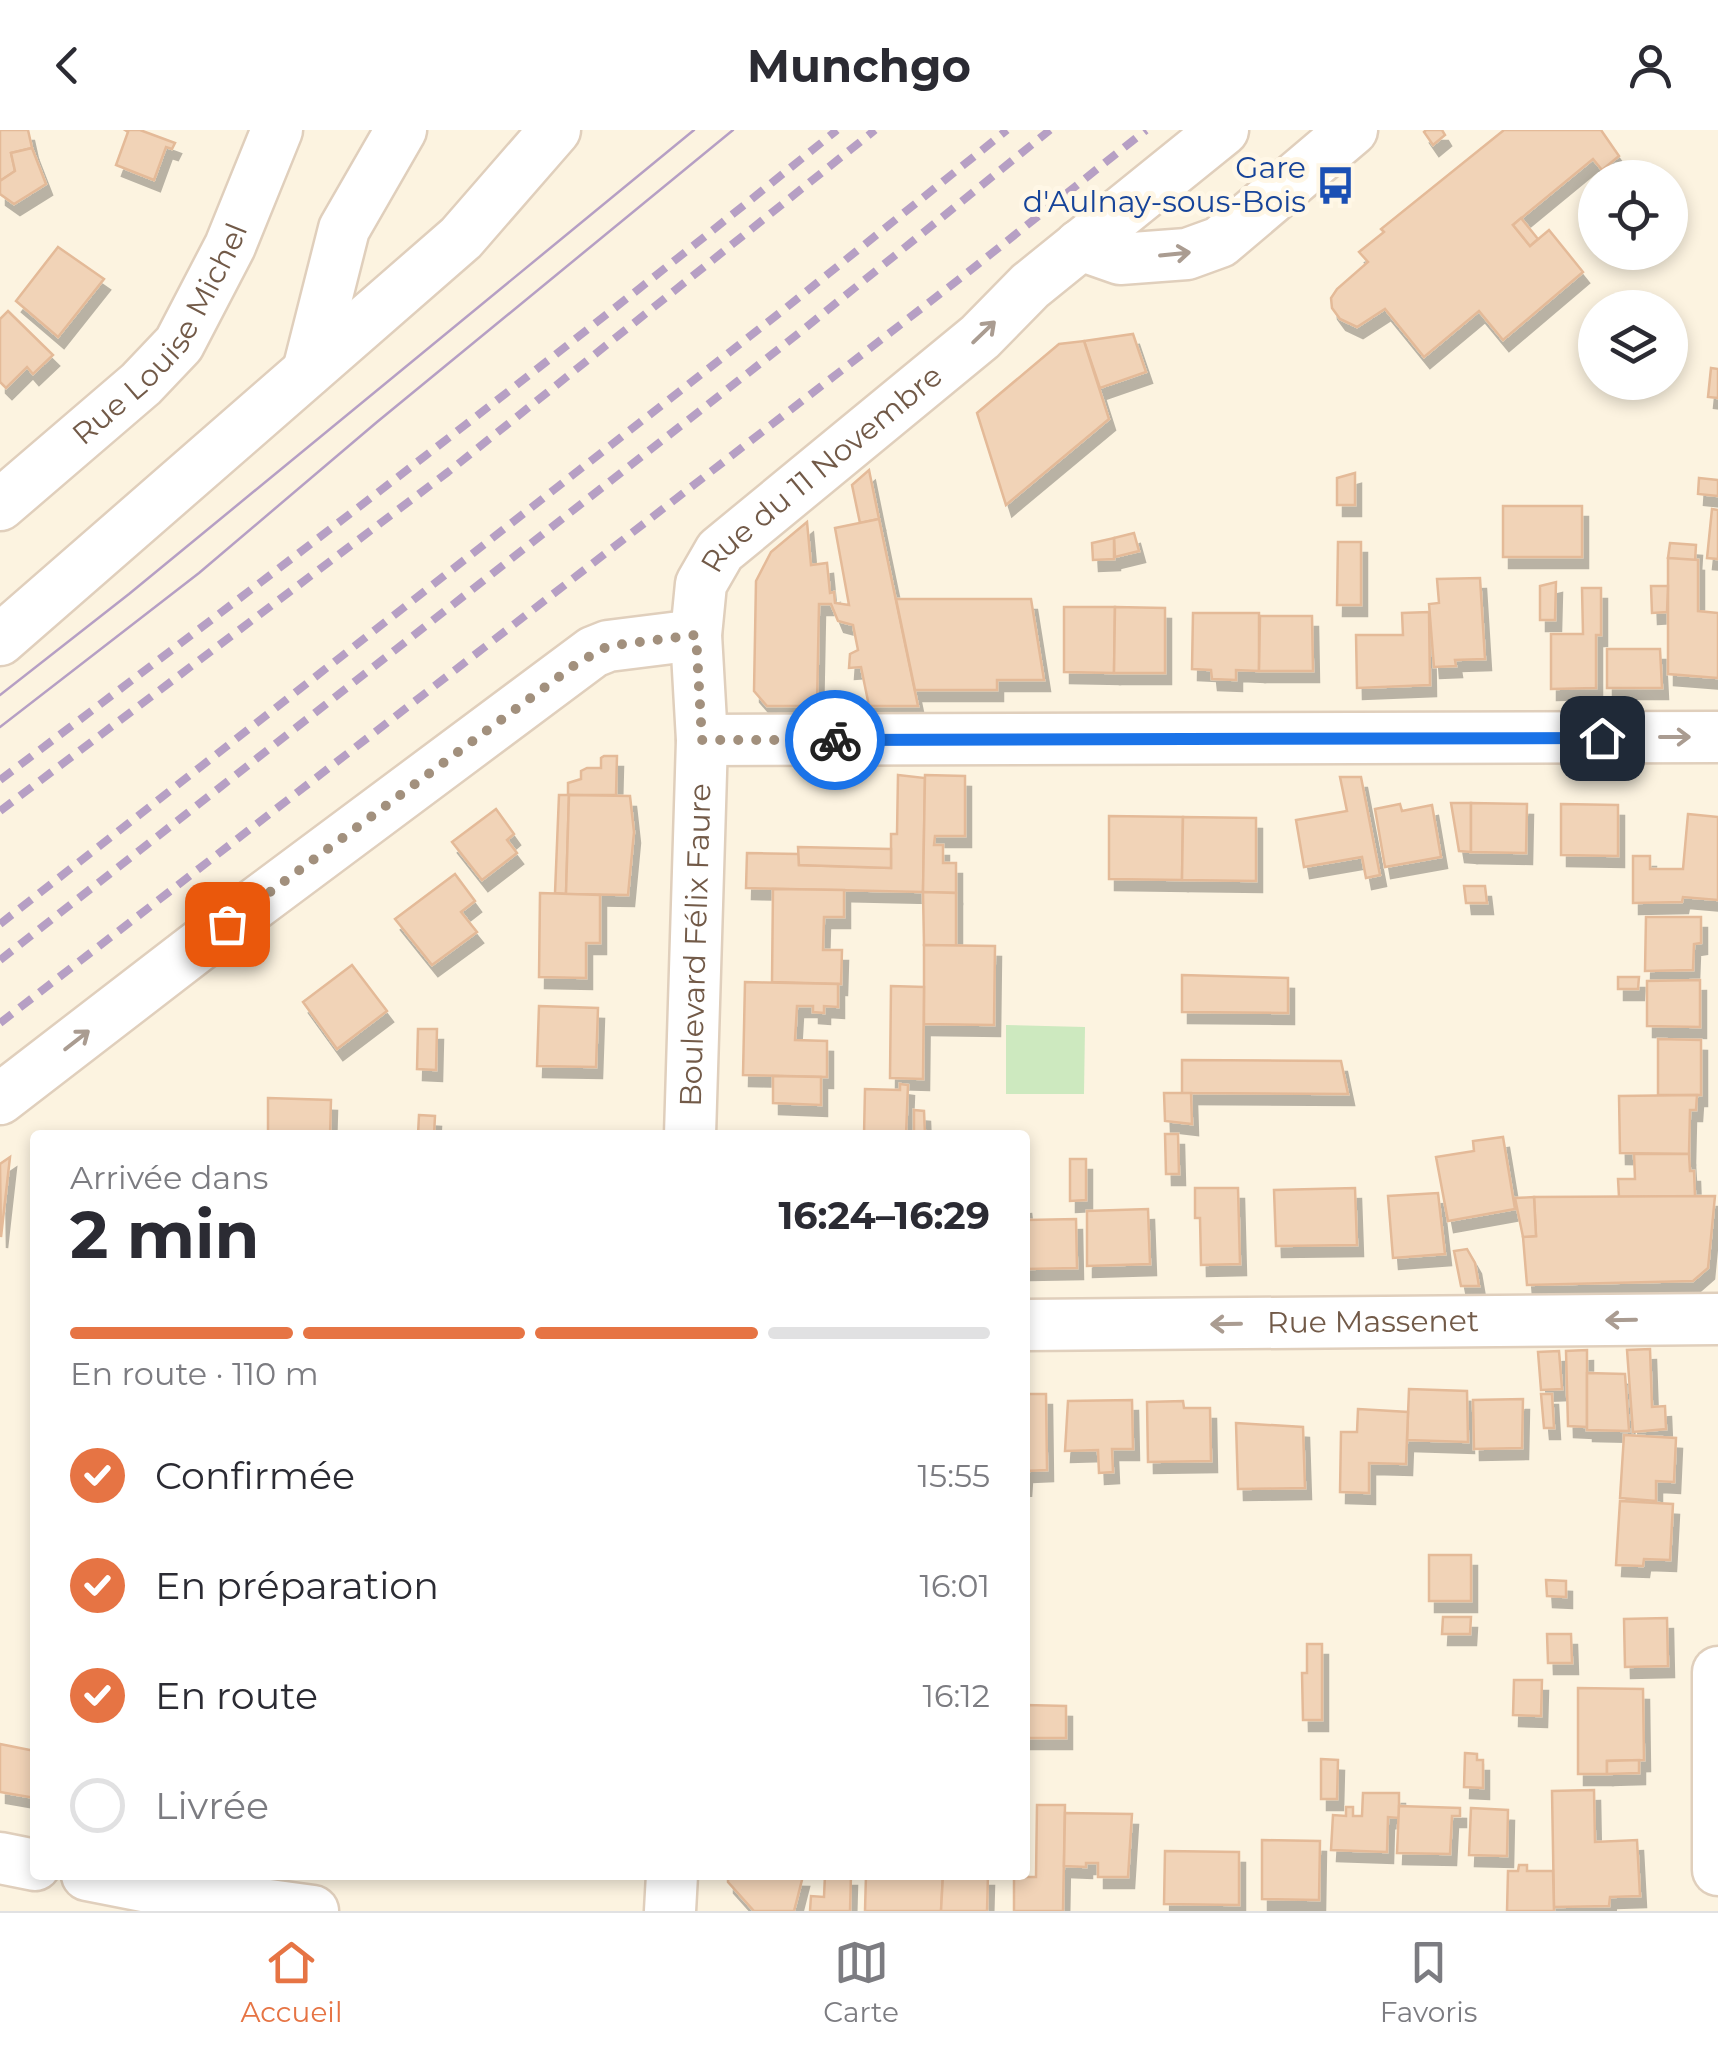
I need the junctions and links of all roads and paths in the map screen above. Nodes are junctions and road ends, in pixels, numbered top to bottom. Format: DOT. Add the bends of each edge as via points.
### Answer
graph roads {
  1 [pos="276,130"];
  2 [pos="401,130"];
  3 [pos="556,130"];
  4 [pos="1223,130"];
  5 [pos="1352,130"];
  6 [pos="1080,245"];
  7 [pos="308,372"];
  8 [pos="0,505"];
  9 [pos="696,635"];
  10 [pos="0,640"];
  11 [pos="1718,737"];
  12 [pos="702,740"];
  13 [pos="0,1099"];
  14 [pos="690,1130"];
  15 [pos="1718,1319"];
  16 [pos="1030,1326"];
  17 [pos="1718,1672"];
  18 [pos="0,1858"];
  19 [pos="30,1864"];
  20 [pos="1718,1870"];
  21 [pos="139,1880"];
  22 [pos="672,1880"];
  23 [pos="180,1884"];
  24 [pos="312,1911"];
  25 [pos="670,1911"];
  1 -- 8 [label="street, Rue Louise Michel" via="230,246 179,344"];
  2 -- 7 [label="street" via="344,229"];
  3 -- 7 [label="street" via="461,238"];
  4 -- 6 [label="street, Rue du 11 Novembre"];
  6 -- 5 [label="street, one-way" via="1120,259 1187,254 1220,242"];
  9 -- 6 [label="street, Rue du 11 Novembre, one-way" via="701,584 720,550 980,338"];
  7 -- 10 [label="street"];
  9 -- 12 [label="street, Boulevard Félix Faure"];
  13 -- 9 [label="street, one-way" via="593,652"];
  12 -- 11 [label="street, one-way"];
  12 -- 14 [label="street, Boulevard Félix Faure"];
  15 -- 16 [label="street, Rue Massenet, one-way"];
  17 -- 20 [label="street"];
  18 -- 19 [label="street"];
  21 -- 23 [label="street"];
  22 -- 25 [label="street"];
  23 -- 24 [label="street"];
}
